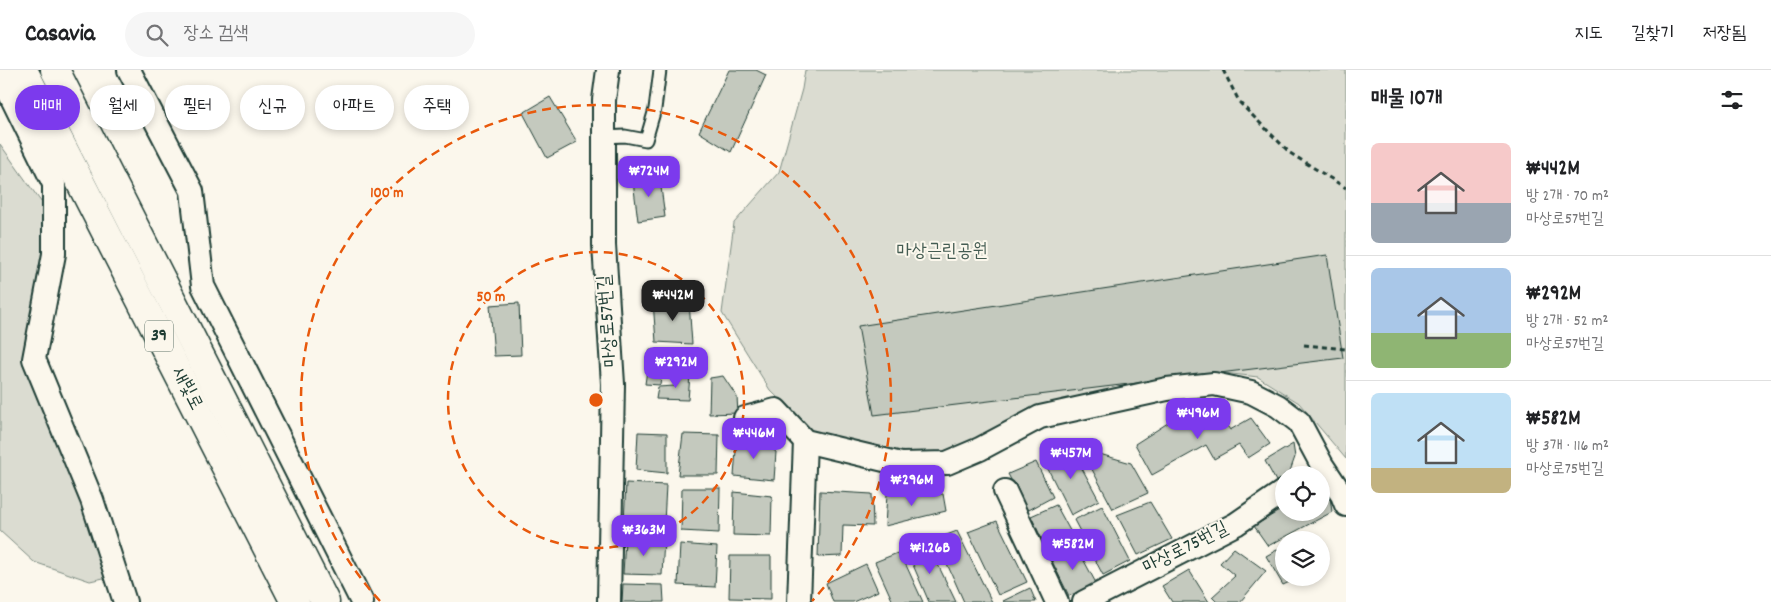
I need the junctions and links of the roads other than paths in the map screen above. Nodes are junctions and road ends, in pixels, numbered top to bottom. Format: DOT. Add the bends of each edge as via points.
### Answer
graph roads {
  1 [pos="23,70"];
  2 [pos="55,70"];
  3 [pos="128,70"];
  4 [pos="608,70"];
  5 [pos="660,70"];
  6 [pos="0,74"];
  7 [pos="604,137"];
  8 [pos="745,418"];
  9 [pos="805,441"];
  10 [pos="1314,466"];
  11 [pos="1330,484"];
  12 [pos="1005,491"];
  13 [pos="1275,497"];
  14 [pos="1346,504"];
  15 [pos="125,602"];
  16 [pos="295,602"];
  17 [pos="325,602"];
  18 [pos="362,602"];
  19 [pos="609,602"];
  20 [pos="799,602"];
  21 [pos="1057,602"];
  22 [pos="1084,602"];
  1 -- 16 [label="highway, 새빛로 / 39"];
  2 -- 17 [label="highway, 새빛로 / 39"];
  3 -- 18 [label="street" via="192,191 203,286"];
  4 -- 7 [label="street, 마상로57번길"];
  5 -- 7 [label="lane" via="655,109 646,140"];
  6 -- 15 [label="street" via="54,184 54,254 34,359 92,500"];
  7 -- 19 [label="street, 마상로57번길" via="604,245 613,384"];
  8 -- 9 [label="street" via="776,410"];
  9 -- 10 [label="street" via="901,464 947,463 1040,417 1167,389 1214,384 1251,392 1299,422"];
  9 -- 20 [label="street"];
  11 -- 14 [label="street"];
  12 -- 21 [label="street"];
  13 -- 22 [label="street, 마상로75번길" via="1236,524"];
}
